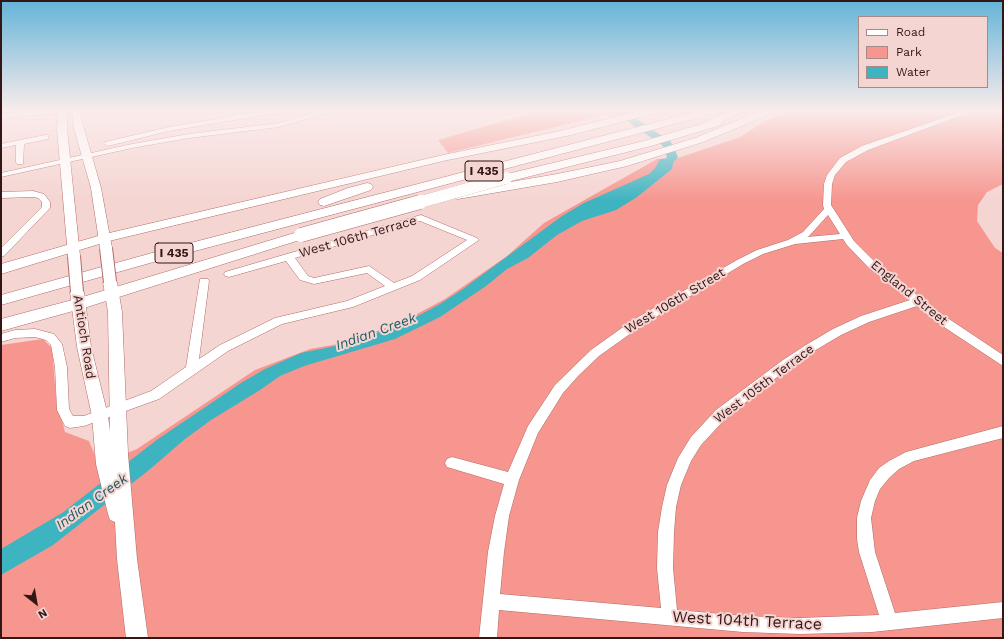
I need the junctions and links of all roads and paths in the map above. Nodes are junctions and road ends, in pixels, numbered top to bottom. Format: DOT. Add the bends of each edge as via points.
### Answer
graph roads {
  1 [pos="26,141"];
  2 [pos="64,141"];
  3 [pos="83,141"];
  4 [pos="125,141"];
  5 [pos="162,141"];
  6 [pos="528,141"];
  7 [pos="538,141"];
  8 [pos="566,141"];
  9 [pos="573,141"];
  10 [pos="655,141"];
  11 [pos="696,141"];
  12 [pos="885,141"];
  13 [pos="20,142"];
  14 [pos="1,146"];
  15 [pos="86,153"];
  16 [pos="66,159"];
  17 [pos="20,162"];
  18 [pos="1,172"];
  19 [pos="1,175"];
  20 [pos="1,195"];
  21 [pos="324,202"];
  22 [pos="347,207"];
  23 [pos="829,209"];
  24 [pos="846,236"];
  25 [pos="791,242"];
  26 [pos="105,243"];
  27 [pos="74,252"];
  28 [pos="1,254"];
  29 [pos="288,256"];
  30 [pos="1,269"];
  31 [pos="229,274"];
  32 [pos="204,281"];
  33 [pos="393,287"];
  34 [pos="111,288"];
  35 [pos="1,291"];
  36 [pos="78,298"];
  37 [pos="1,300"];
  38 [pos="917,302"];
  39 [pos="1,325"];
  40 [pos="1,338"];
  41 [pos="1003,361"];
  42 [pos="192,370"];
  43 [pos="118,409"];
  44 [pos="100,416"];
  45 [pos="1003,432"];
  46 [pos="112,459"];
  47 [pos="452,462"];
  48 [pos="512,480"];
  49 [pos="491,601"];
  50 [pos="1003,610"];
  51 [pos="670,618"];
  52 [pos="889,622"];
  53 [pos="137,638"];
  54 [pos="488,638"];
  1 -- 13 [label="street"];
  2 -- 16 [label="main road, Antioch Road"];
  3 -- 15 [label="main road, Antioch Road"];
  4 -- 15 [label="street"];
  5 -- 15 [label="street"];
  6 -- 26 [label="highway" via="443,158"];
  7 -- 21 [label="highway" via="352,191"];
  8 -- 21 [label="highway, I 435"];
  9 -- 22 [label="highway, I 435"];
  10 -- 34 [label="highway, bridge" via="506,178"];
  11 -- 22 [label="highway" via="623,164 557,178 402,205"];
  12 -- 23 [label="street" via="843,160 831,175 828,184"];
  13 -- 14 [label="street"];
  13 -- 17 [label="street"];
  15 -- 16 [label="street"];
  15 -- 26 [label="main road, Antioch Road" via="96,188"];
  16 -- 18 [label="street"];
  16 -- 19 [label="street"];
  16 -- 27 [label="main road, Antioch Road"];
  20 -- 28 [label="street" via="41,196 46,202 46,208"];
  21 -- 35 [label="highway, I 435"];
  22 -- 37 [label="highway, I 435"];
  23 -- 24 [label="street, England Street"];
  23 -- 25 [label="street, West 106th Street" via="806,234"];
  24 -- 25 [label="street"];
  24 -- 38 [label="street, England Street" via="873,266"];
  25 -- 48 [label="street, West 106th Street" via="760,252 740,262 637,323 595,352 574,372 547,407 533,430"];
  26 -- 27 [label="highway"];
  26 -- 34 [label="main road, Antioch Road, bridge"];
  27 -- 30 [label="highway"];
  27 -- 36 [label="main road, Antioch Road, bridge"];
  29 -- 31 [label="street, West 106th Terrace"];
  29 -- 33 [label="street, West 106th Terrace" via="304,278 314,281 369,269"];
  29 -- 33 [label="street, West 106th Terrace" via="421,218 474,240 416,278"];
  32 -- 42 [label="street"];
  33 -- 42 [label="street, West 106th Terrace" via="349,304 279,321 224,348"];
  34 -- 36 [label="highway"];
  34 -- 43 [label="main road, Antioch Road" via="115,312"];
  36 -- 39 [label="highway"];
  36 -- 44 [label="main road, Antioch Road" via="84,347"];
  38 -- 41 [label="street, England Street"];
  38 -- 51 [label="street, West 105th Terrace" via="837,332 810,348 721,414 696,441 682,465 669,507 665,568"];
  40 -- 44 [label="street, West 106th Terrace" via="14,334 35,333 50,336 56,344 61,367 63,410 70,422"];
  42 -- 43 [label="street, West 106th Terrace" via="155,395"];
  43 -- 44 [label="street, West 106th Terrace"];
  43 -- 46 [label="main road, Antioch Road"];
  44 -- 46 [label="main road, Antioch Road"];
  45 -- 52 [label="street" via="911,456 884,473 875,485 864,518 865,539"];
  46 -- 53 [label="main road, Antioch Road"];
  47 -- 48 [label="street"];
  48 -- 49 [label="street, West 106th Street" via="502,516"];
  49 -- 51 [label="street, West 104th Terrace"];
  49 -- 54 [label="street, West 106th Street"];
  50 -- 52 [label="street, West 104th Terrace"];
  51 -- 52 [label="street, West 104th Terrace" via="800,626"];
}
